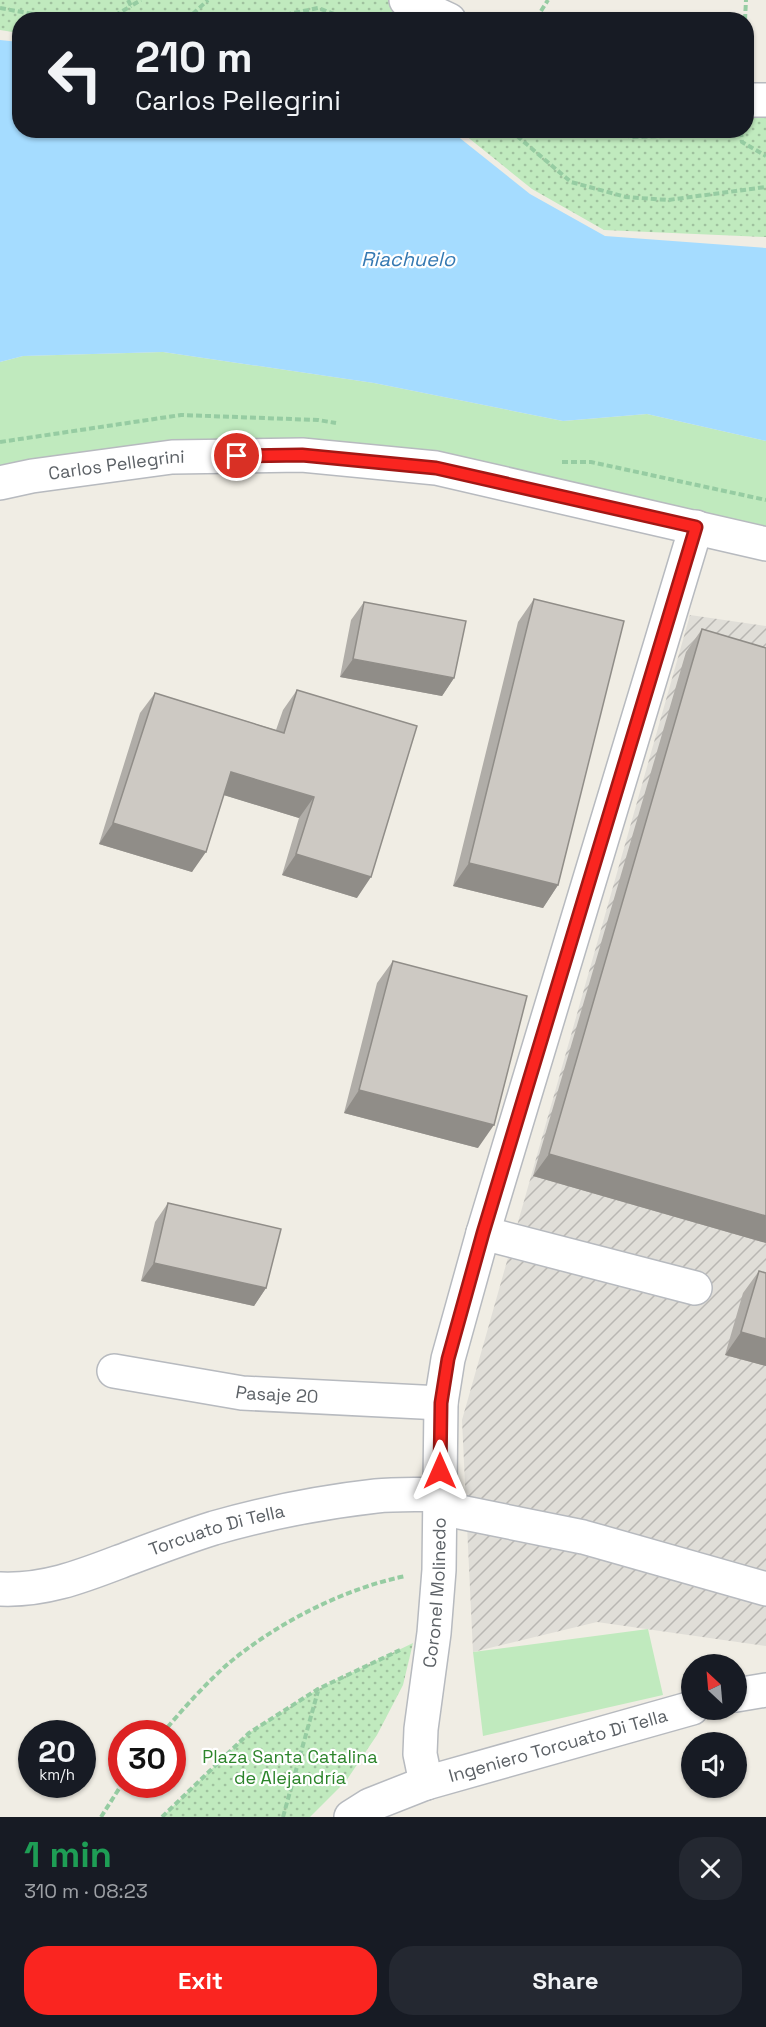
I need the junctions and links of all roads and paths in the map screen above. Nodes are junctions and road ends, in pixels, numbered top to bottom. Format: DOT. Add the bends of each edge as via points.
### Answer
graph roads {
  1 [pos="128,0"];
  2 [pos="141,0"];
  3 [pos="208,0"];
  4 [pos="406,0"];
  5 [pos="548,0"];
  6 [pos="131,6"];
  7 [pos="0,8"];
  8 [pos="541,11"];
  9 [pos="22,12"];
  10 [pos="120,12"];
  11 [pos="195,12"];
  12 [pos="298,12"];
  13 [pos="329,12"];
  14 [pos="432,12"];
  15 [pos="519,138"];
  16 [pos="741,138"];
  17 [pos="766,156"];
  18 [pos="766,187"];
  19 [pos="0,483"];
  20 [pos="696,527"];
  21 [pos="766,544"];
  22 [pos="483,1233"];
  23 [pos="696,1288"];
  24 [pos="114,1371"];
  25 [pos="441,1403"];
  26 [pos="440,1501"];
  27 [pos="439,1570"];
  28 [pos="0,1589"];
  29 [pos="766,1589"];
  30 [pos="434,1633"];
  31 [pos="318,1689"];
  32 [pos="766,1690"];
  33 [pos="747,1693"];
  34 [pos="681,1711"];
  35 [pos="175,1720"];
  36 [pos="426,1783"];
  37 [pos="113,1798"];
  38 [pos="101,1817"];
  39 [pos="162,1817"];
  40 [pos="283,1817"];
  41 [pos="351,1817"];
  1 -- 6 [label="path"];
  2 -- 6 [label="path"];
  3 -- 11 [label="path"];
  4 -- 14 [label="street"];
  5 -- 8 [label="path"];
  6 -- 10 [label="path"];
  7 -- 9 [label="path"];
  12 -- 13 [label="path" via="318,8"];
  15 -- 18 [label="path" via="570,182 626,197 668,200"];
  16 -- 17 [label="path" via="741,142"];
  19 -- 20 [label="street, Carlos Pellegrini" via="172,457 302,455 436,468"];
  20 -- 21 [label="street, Carlos Pellegrini"];
  20 -- 22 [label="street, Coronel Molinedo"];
  22 -- 23 [label="street"];
  22 -- 25 [label="street, Coronel Molinedo" via="448,1359"];
  24 -- 25 [label="street, Pasaje 20" via="242,1393"];
  25 -- 26 [label="street, Coronel Molinedo"];
  26 -- 27 [label="street, Coronel Molinedo"];
  26 -- 28 [label="street, Torcuato Di Tella" via="377,1496 325,1503 215,1528 53,1585"];
  26 -- 29 [label="street, Torcuato Di Tella"];
  27 -- 30 [label="street, Coronel Molinedo"];
  27 -- 35 [label="path" via="377,1583 282,1626 229,1664"];
  30 -- 31 [label="path"];
  30 -- 36 [label="street, Coronel Molinedo" via="421,1729 420,1755"];
  31 -- 39 [label="path" via="249,1733"];
  31 -- 40 [label="path"];
  32 -- 33 [label="street"];
  34 -- 36 [label="street, Ingeniero Torcuato Di Tella"];
  36 -- 41 [label="street" via="370,1805"];
  37 -- 38 [label="path"];
}
